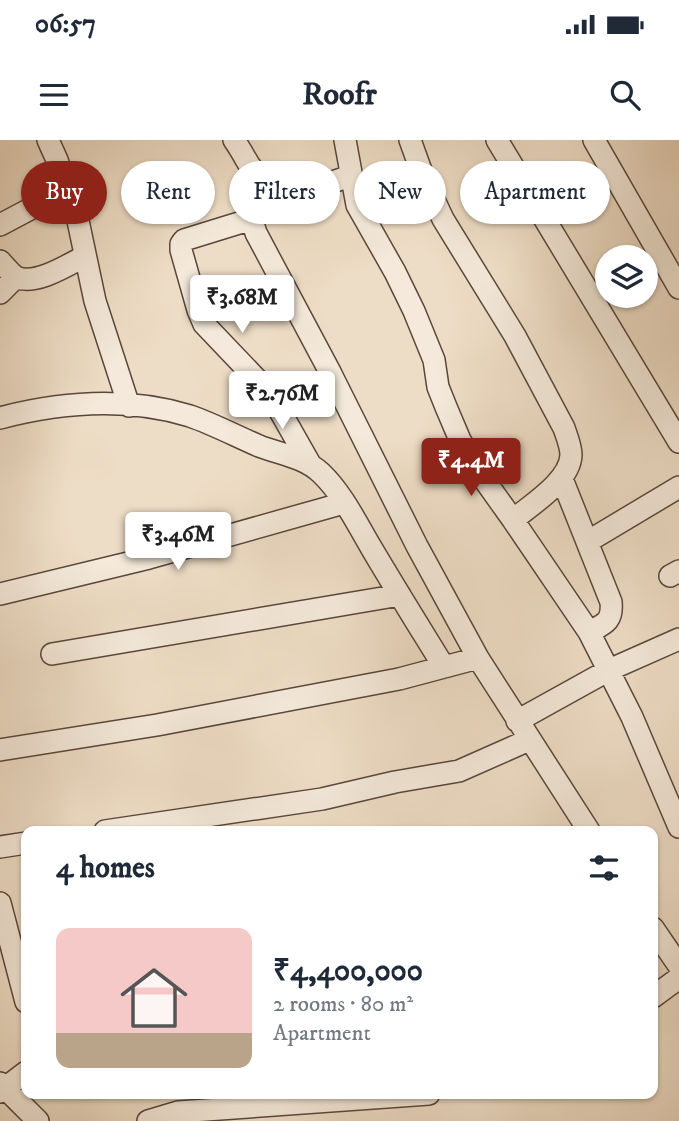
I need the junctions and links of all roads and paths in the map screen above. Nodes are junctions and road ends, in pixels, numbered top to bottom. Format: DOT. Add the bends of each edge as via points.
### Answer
graph roads {
  1 [pos="48,140"];
  2 [pos="234,140"];
  3 [pos="345,140"];
  4 [pos="410,140"];
  5 [pos="497,140"];
  6 [pos="594,140"];
  7 [pos="57,161"];
  8 [pos="247,161"];
  9 [pos="350,176"];
  10 [pos="340,179"];
  11 [pos="21,214"];
  12 [pos="79,224"];
  13 [pos="236,224"];
  14 [pos="253,224"];
  15 [pos="0,225"];
  16 [pos="85,256"];
  17 [pos="0,261"];
  18 [pos="26,281"];
  19 [pos="679,288"];
  20 [pos="0,293"];
  21 [pos="129,406"];
  22 [pos="0,418"];
  23 [pos="679,442"];
  24 [pos="310,464"];
  25 [pos="562,479"];
  26 [pos="679,487"];
  27 [pos="344,503"];
  28 [pos="513,520"];
  29 [pos="587,542"];
  30 [pos="0,594"];
  31 [pos="400,596"];
  32 [pos="589,632"];
  33 [pos="679,639"];
  34 [pos="52,654"];
  35 [pos="478,658"];
  36 [pos="444,667"];
  37 [pos="609,670"];
  38 [pos="517,721"];
  39 [pos="529,740"];
  40 [pos="0,750"];
  41 [pos="677,816"];
  42 [pos="214,823"];
  43 [pos="173,826"];
  44 [pos="583,826"];
  45 [pos="21,844"];
  46 [pos="0,847"];
  47 [pos="0,903"];
  48 [pos="658,936"];
  49 [pos="20,951"];
  50 [pos="679,967"];
  51 [pos="679,978"];
  52 [pos="658,993"];
  53 [pos="21,1075"];
  54 [pos="2,1087"];
  55 [pos="359,1099"];
  56 [pos="38,1121"];
  57 [pos="148,1121"];
  1 -- 7 [label="street"];
  2 -- 8 [label="street"];
  3 -- 9 [label="street"];
  4 -- 25 [label="street" via="443,219 515,336 564,428 571,457"];
  5 -- 23 [label="street"];
  6 -- 19 [label="street"];
  9 -- 10 [label="street"];
  9 -- 28 [label="street" via="357,205 422,331 460,440"];
  11 -- 15 [label="street"];
  12 -- 16 [label="street"];
  13 -- 24 [label="street" via="181,244 198,310 204,324 264,387"];
  14 -- 35 [label="street"];
  16 -- 18 [label="street" via="47,276"];
  16 -- 21 [label="street" via="94,301"];
  17 -- 18 [label="street"];
  18 -- 20 [label="street"];
  21 -- 22 [label="street" via="71,405"];
  21 -- 24 [label="street" via="190,416"];
  24 -- 27 [label="street"];
  25 -- 28 [label="street"];
  25 -- 29 [label="street"];
  26 -- 29 [label="street"];
  27 -- 30 [label="street"];
  27 -- 31 [label="street"];
  28 -- 32 [label="street"];
  29 -- 32 [label="street" via="612,613"];
  31 -- 34 [label="street"];
  31 -- 36 [label="street"];
  32 -- 37 [label="street"];
  33 -- 37 [label="street"];
  35 -- 36 [label="street"];
  35 -- 38 [label="street"];
  36 -- 40 [label="street" via="170,722"];
  37 -- 38 [label="street"];
  37 -- 41 [label="street"];
  38 -- 39 [label="street"];
  39 -- 42 [label="street" via="459,771"];
  39 -- 44 [label="street"];
  42 -- 43 [label="street"];
  45 -- 46 [label="street"];
  47 -- 49 [label="street"];
  48 -- 50 [label="street"];
  51 -- 52 [label="street"];
  53 -- 54 [label="street"];
  54 -- 56 [label="street"];
  55 -- 57 [label="street" via="178,1112"];
}
